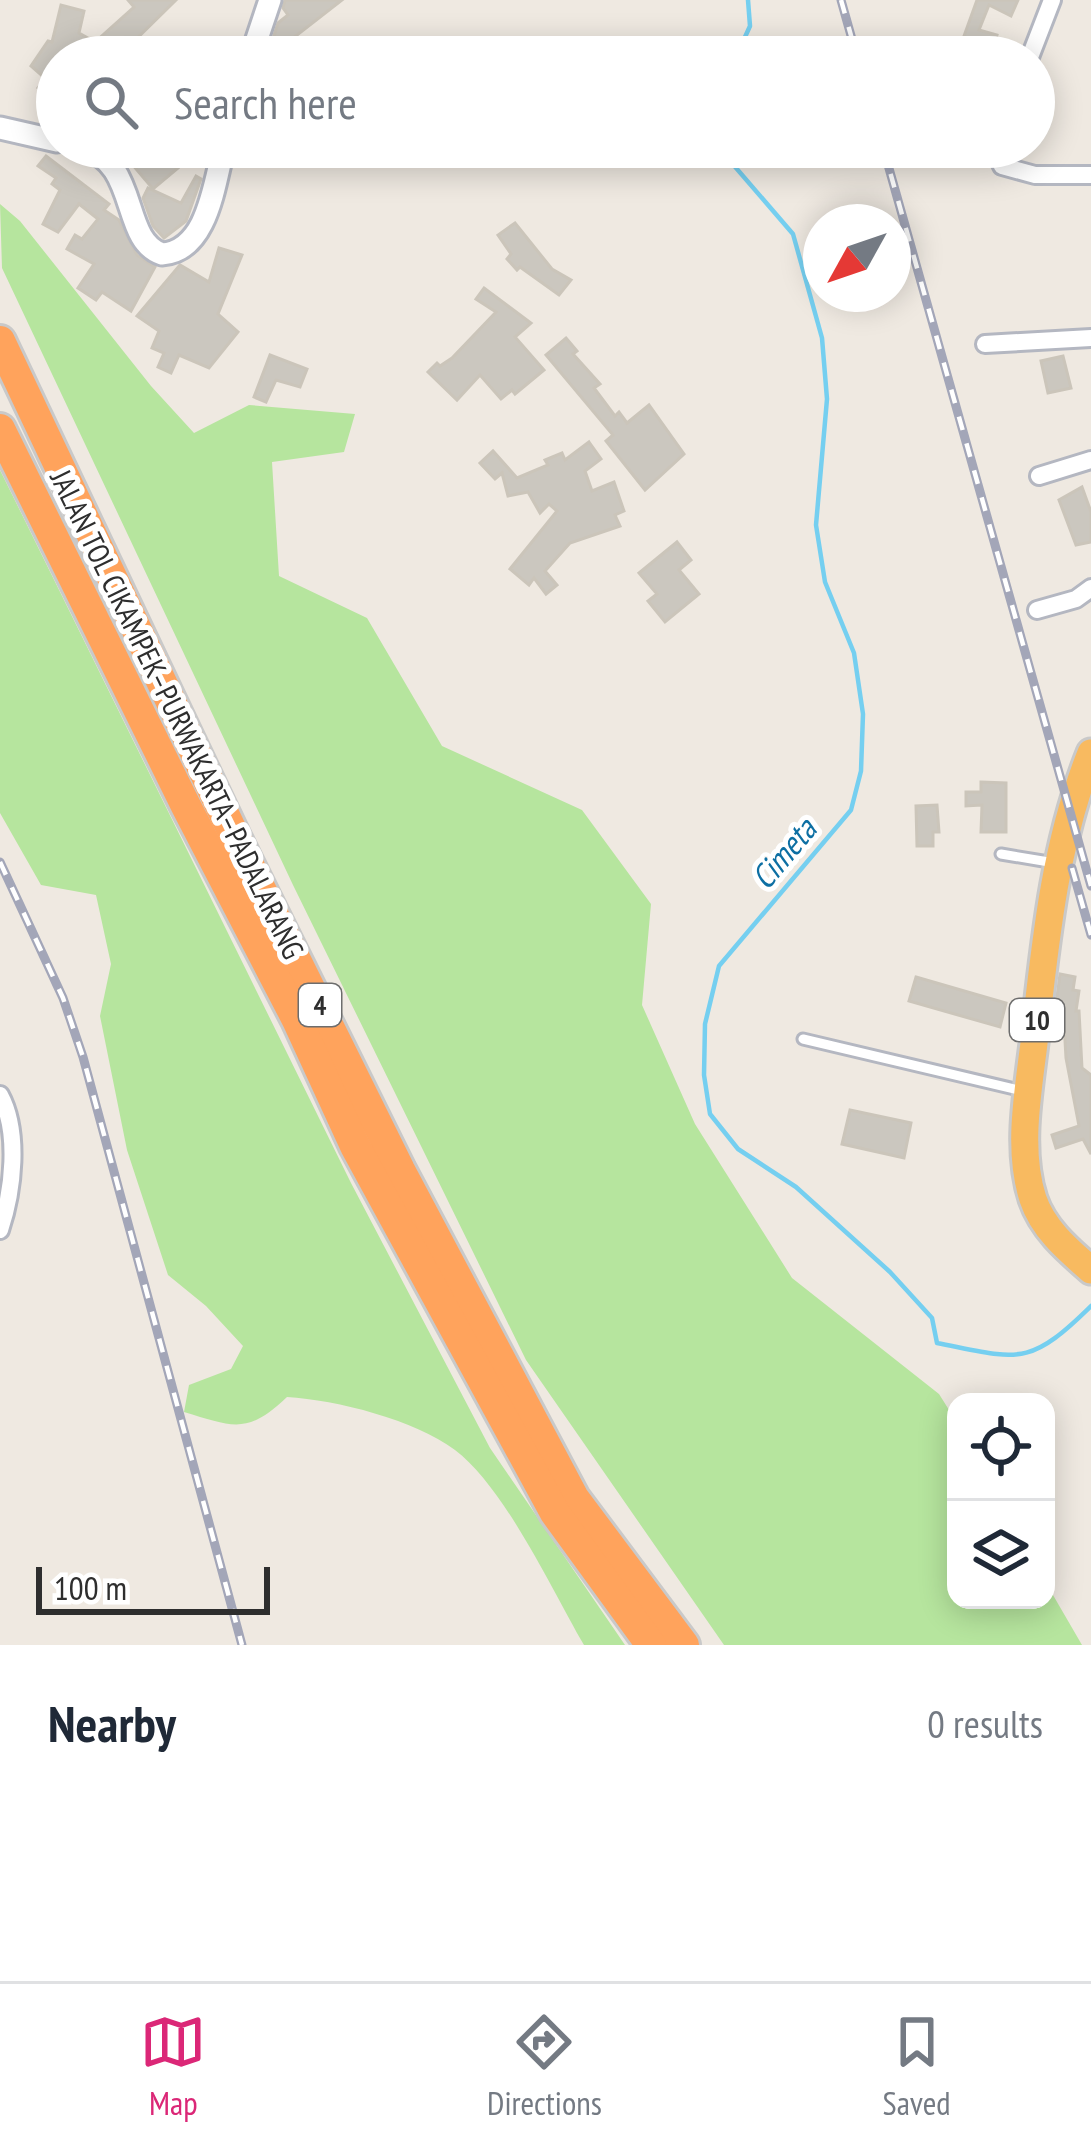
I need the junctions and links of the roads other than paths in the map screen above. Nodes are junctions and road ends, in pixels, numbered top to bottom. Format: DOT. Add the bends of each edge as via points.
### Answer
graph roads {
  1 [pos="271,0"];
  2 [pos="1052,0"];
  3 [pos="258,36"];
  4 [pos="1038,36"];
  5 [pos="113,168"];
  6 [pos="218,168"];
  7 [pos="1009,168"];
  8 [pos="1091,175"];
  9 [pos="1091,338"];
  10 [pos="0,341"];
  11 [pos="985,344"];
  12 [pos="0,429"];
  13 [pos="1091,460"];
  14 [pos="1039,476"];
  15 [pos="1091,588"];
  16 [pos="1037,610"];
  17 [pos="1091,753"];
  18 [pos="1001,854"];
  19 [pos="1058,864"];
  20 [pos="803,1039"];
  21 [pos="1029,1092"];
  22 [pos="0,1095"];
  23 [pos="0,1230"];
  24 [pos="1091,1269"];
  25 [pos="651,1645"];
  26 [pos="684,1645"];
  1 -- 3 [label="street"];
  2 -- 4 [label="street"];
  5 -- 6 [label="street" via="148,245 170,254 192,241"];
  7 -- 8 [label="street"];
  9 -- 11 [label="street"];
  10 -- 26 [label="highway, JALAN TOL CIKAMPEK–PURWAKARTA–PADALARANG / 4" via="400,1170 574,1498"];
  12 -- 25 [label="highway, JALAN TOL CIKAMPEK–PURWAKARTA–PADALARANG / 4" via="355,1146 555,1513"];
  13 -- 14 [label="street"];
  15 -- 16 [label="street"];
  17 -- 19 [label="highway, 10"];
  18 -- 19 [label="lane"];
  19 -- 21 [label="highway, 10"];
  20 -- 21 [label="lane"];
  21 -- 24 [label="highway, 10" via="1025,1145 1034,1205"];
  22 -- 23 [label="street" via="11,1136"];
}
